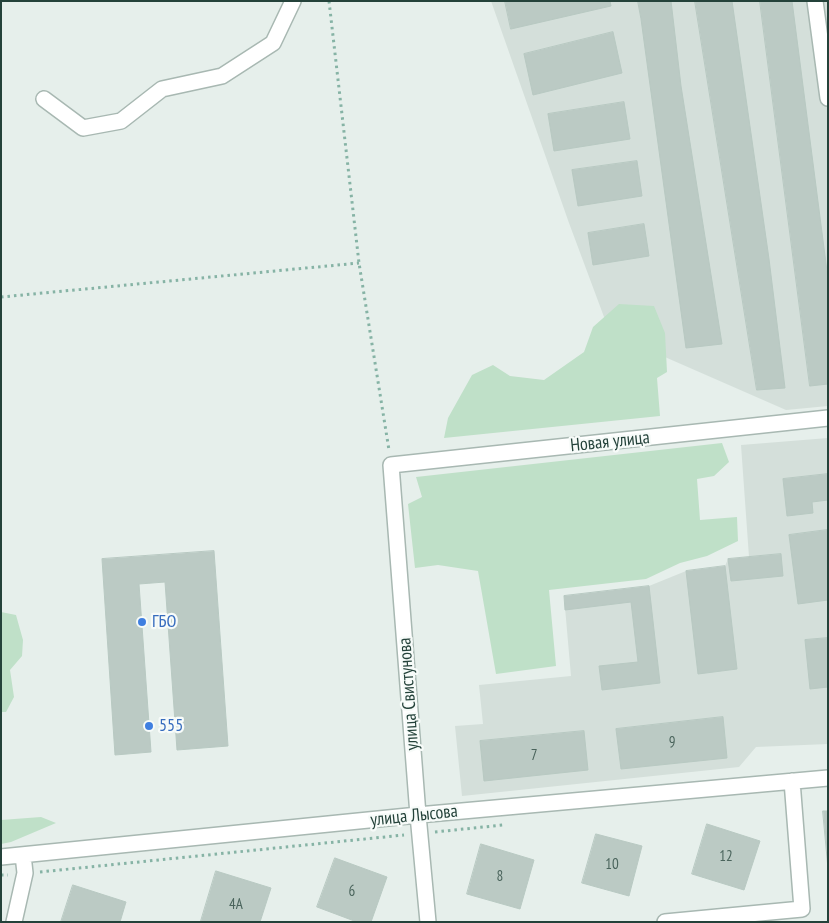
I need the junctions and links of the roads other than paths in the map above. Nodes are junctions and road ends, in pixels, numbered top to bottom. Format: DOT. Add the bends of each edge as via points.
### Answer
graph roads {
  1 [pos="293,1"];
  2 [pos="815,1"];
  3 [pos="828,98"];
  4 [pos="44,99"];
  5 [pos="828,418"];
  6 [pos="391,465"];
  7 [pos="828,778"];
  8 [pos="792,781"];
  9 [pos="418,815"];
  10 [pos="24,855"];
  11 [pos="1,857"];
  12 [pos="802,916"];
  13 [pos="14,922"];
  14 [pos="428,922"];
  15 [pos="665,922"];
  1 -- 4 [label="street" via="272,43 222,76 162,89 121,121 83,128"];
  2 -- 3 [label="street"];
  5 -- 6 [label="street, Новая улица"];
  6 -- 9 [label="street, улица Свистунова"];
  7 -- 8 [label="street, улица Лысова"];
  8 -- 9 [label="street, улица Лысова"];
  8 -- 12 [label="street"];
  9 -- 10 [label="street, улица Лысова"];
  9 -- 14 [label="street, улица Свистунова"];
  10 -- 11 [label="street, улица Лысова"];
  10 -- 13 [label="street" via="25,873"];
  12 -- 15 [label="street"];
}
